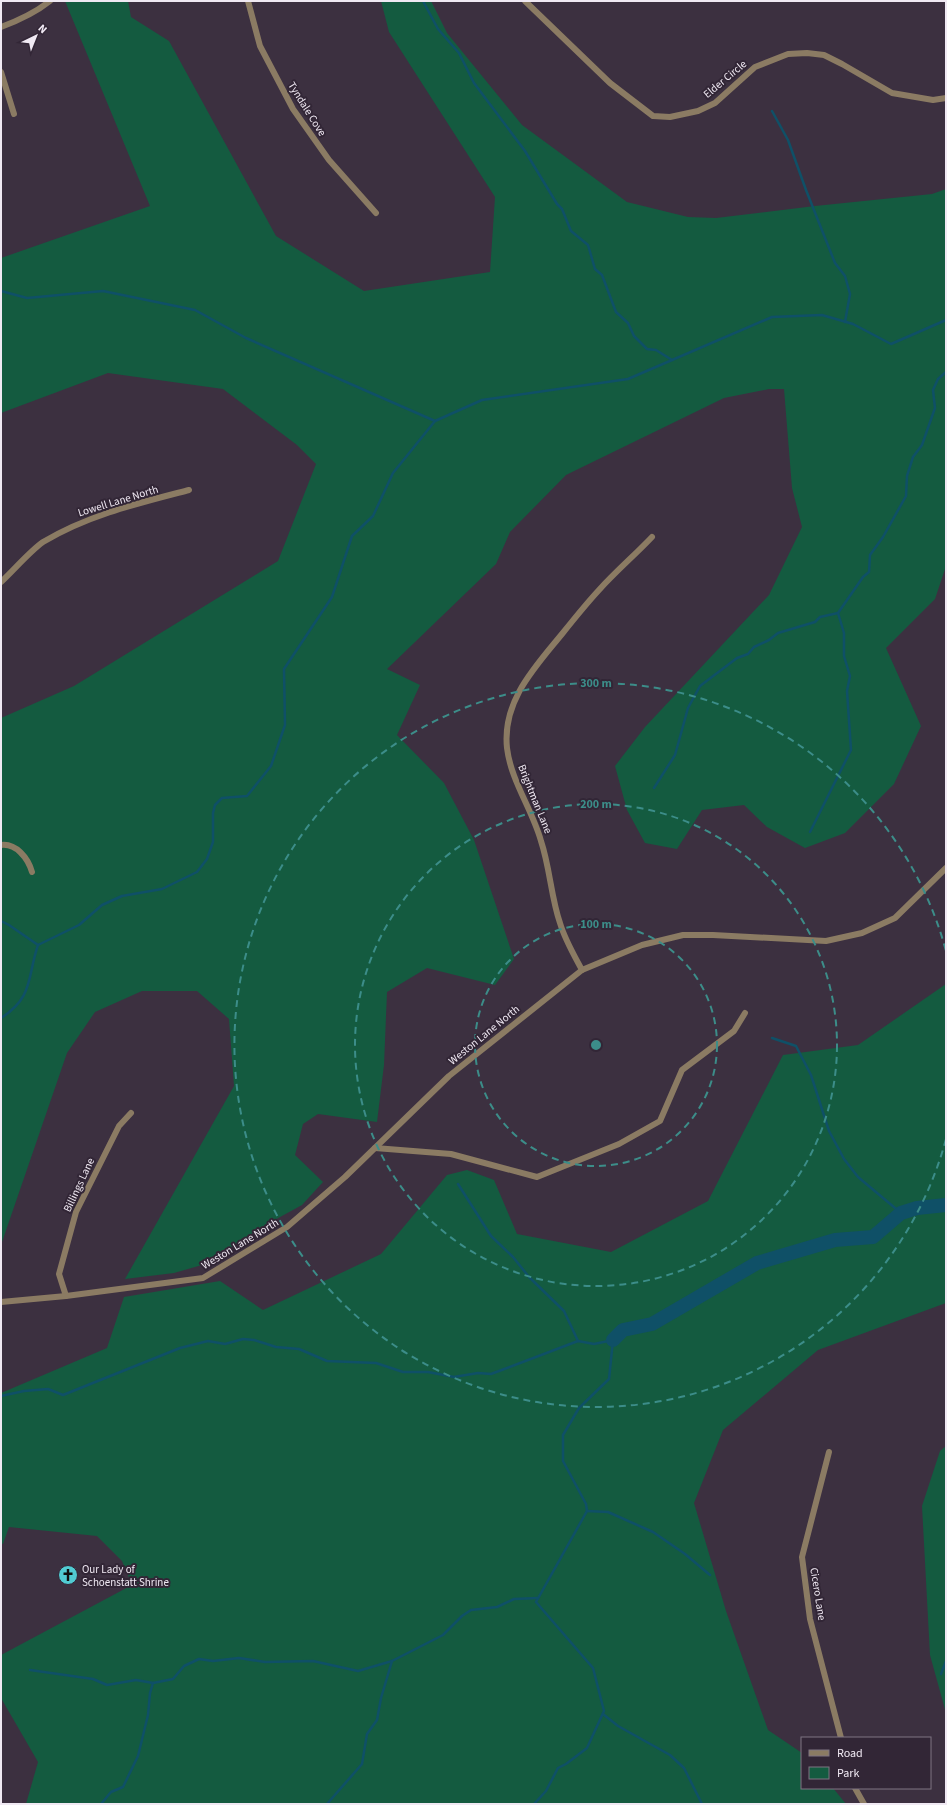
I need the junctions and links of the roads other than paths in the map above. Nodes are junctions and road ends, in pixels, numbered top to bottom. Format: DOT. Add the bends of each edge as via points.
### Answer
graph roads {
  1 [pos="50,1"];
  2 [pos="248,1"];
  3 [pos="525,1"];
  4 [pos="1,27"];
  5 [pos="1,72"];
  6 [pos="946,98"];
  7 [pos="14,114"];
  8 [pos="376,213"];
  9 [pos="189,490"];
  10 [pos="652,536"];
  11 [pos="1,582"];
  12 [pos="1,845"];
  13 [pos="946,868"];
  14 [pos="32,872"];
  15 [pos="582,970"];
  16 [pos="745,1013"];
  17 [pos="131,1113"];
  18 [pos="375,1148"];
  19 [pos="66,1296"];
  20 [pos="1,1302"];
  21 [pos="829,1452"];
  22 [pos="840,1737"];
  23 [pos="856,1789"];
  24 [pos="864,1804"];
  1 -- 4 [label="street" via="36,12"];
  2 -- 8 [label="street, Tyndale Cove" via="260,46 293,109 328,160"];
  3 -- 6 [label="street, Elder Circle" via="610,83 653,116 670,117 698,111 715,103 755,67 788,54 824,55 892,93 933,100"];
  5 -- 7 [label="street"];
  9 -- 11 [label="street, Lowell Lane North" via="82,522 42,543"];
  10 -- 15 [label="street, Brightman Lane" via="598,590 528,676 513,704 507,732 512,770 542,842 560,922"];
  12 -- 14 [label="street" via="7,845 25,856"];
  13 -- 15 [label="street, Weston Lane North" via="894,918 862,934 826,941 683,935 642,945"];
  15 -- 18 [label="street, Weston Lane North" via="448,1076"];
  16 -- 18 [label="street" via="734,1031 682,1070 660,1122 619,1144 537,1177 451,1154"];
  17 -- 19 [label="street, Billings Lane" via="118,1126 76,1212 59,1274"];
  18 -- 19 [label="street, Weston Lane North" via="287,1227 203,1278"];
  19 -- 20 [label="street, Weston Lane North"];
  21 -- 22 [label="street, Cicero Lane" via="802,1557 810,1618"];
  23 -- 24 [label="street"];
}
